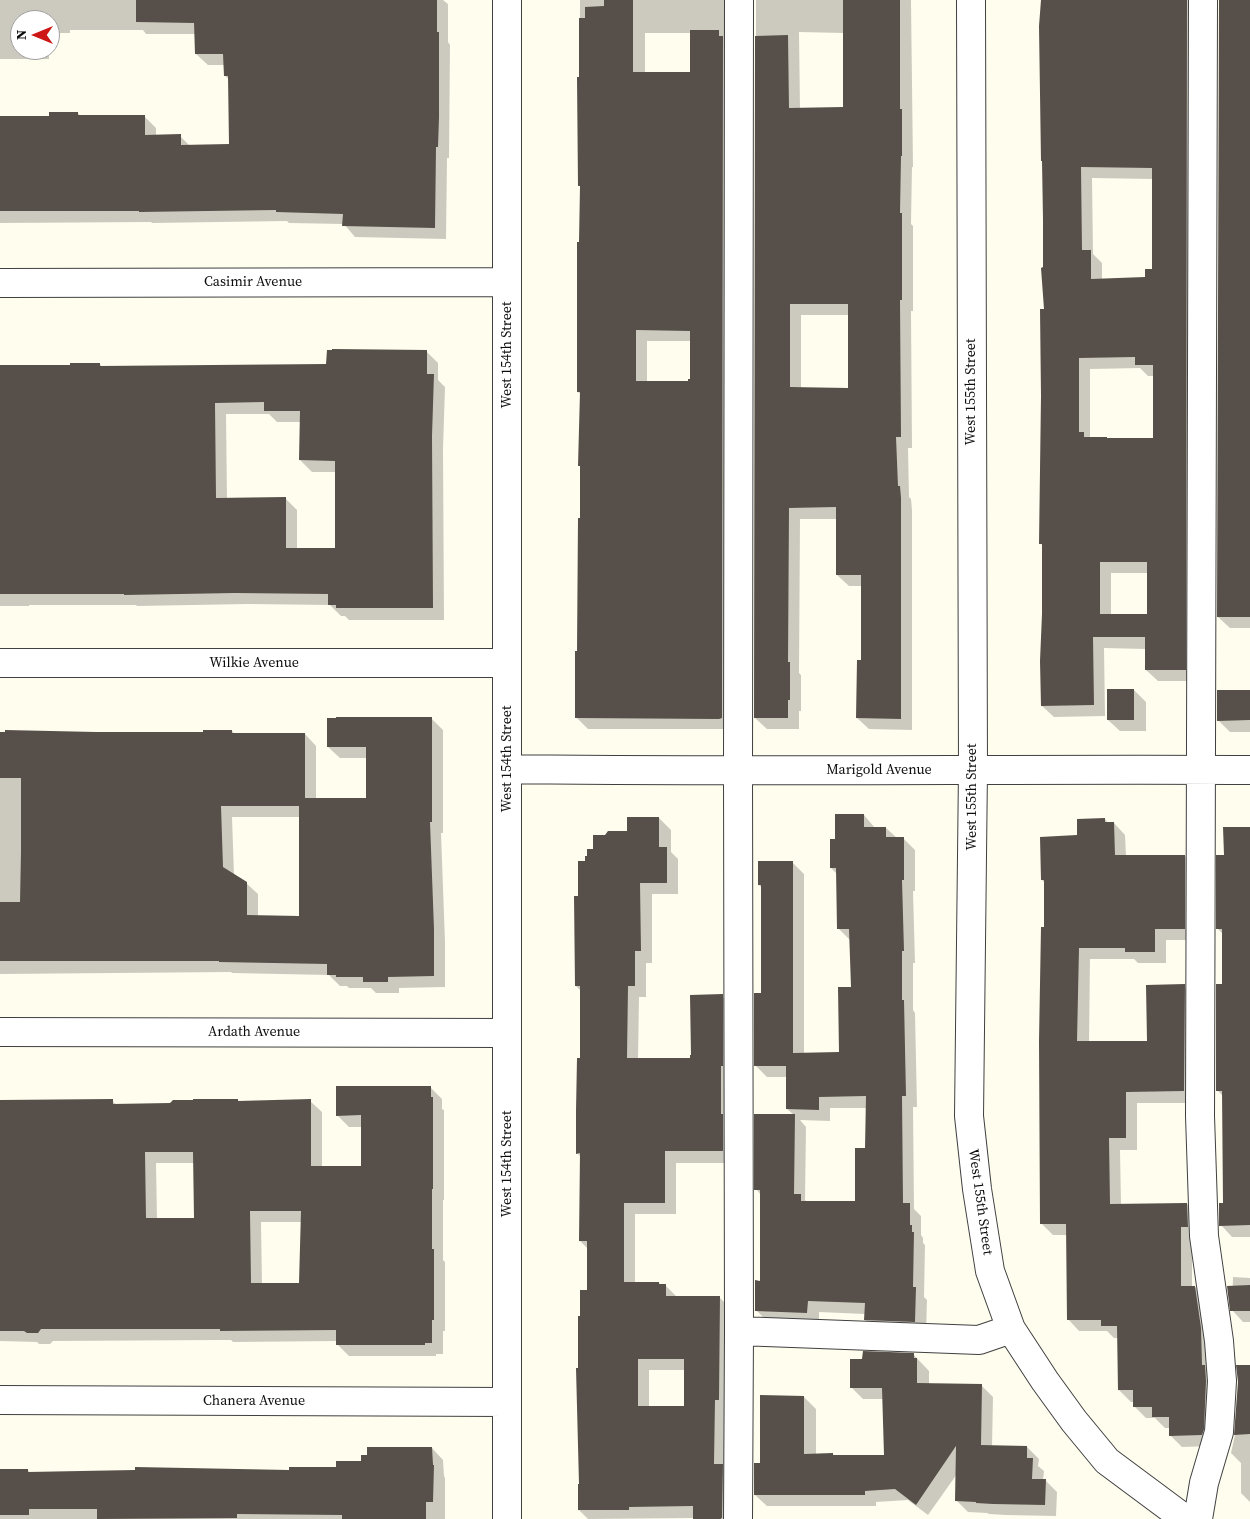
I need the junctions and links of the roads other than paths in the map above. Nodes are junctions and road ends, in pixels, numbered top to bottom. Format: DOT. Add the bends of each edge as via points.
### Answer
graph roads {
  1 [pos="507,0"];
  2 [pos="739,0"];
  3 [pos="970,0"];
  4 [pos="1203,0"];
  5 [pos="507,282"];
  6 [pos="0,283"];
  7 [pos="0,663"];
  8 [pos="507,663"];
  9 [pos="507,769"];
  10 [pos="973,769"];
  11 [pos="1200,770"];
  12 [pos="1250,770"];
  13 [pos="738,771"];
  14 [pos="0,1032"];
  15 [pos="507,1033"];
  16 [pos="1011,1329"];
  17 [pos="740,1331"];
  18 [pos="0,1400"];
  19 [pos="507,1402"];
  20 [pos="507,1519"];
  21 [pos="738,1519"];
  22 [pos="1185,1519"];
  23 [pos="1198,1519"];
  1 -- 5 [label="street, West 154th Street"];
  2 -- 13 [label="street"];
  3 -- 10 [label="street, West 155th Street"];
  4 -- 11 [label="street"];
  5 -- 6 [label="street, Casimir Avenue"];
  5 -- 8 [label="street, West 154th Street"];
  7 -- 8 [label="street, Wilkie Avenue"];
  8 -- 9 [label="street, West 154th Street"];
  9 -- 13 [label="street, Marigold Avenue"];
  9 -- 15 [label="street, West 154th Street"];
  10 -- 11 [label="street, Marigold Avenue"];
  10 -- 13 [label="street, Marigold Avenue"];
  10 -- 16 [label="street, West 155th Street" via="969,1116 990,1271"];
  11 -- 12 [label="street, Marigold Avenue"];
  11 -- 23 [label="street" via="1200,1116 1204,1236 1222,1382 1219,1432 1204,1483"];
  13 -- 17 [label="street"];
  14 -- 15 [label="street, Ardath Avenue"];
  15 -- 19 [label="street, West 154th Street"];
  16 -- 17 [label="street" via="979,1340"];
  16 -- 22 [label="street, West 155th Street" via="1045,1382 1107,1461"];
  17 -- 21 [label="street"];
  18 -- 19 [label="street, Chanera Avenue"];
  19 -- 20 [label="street, West 154th Street"];
}
